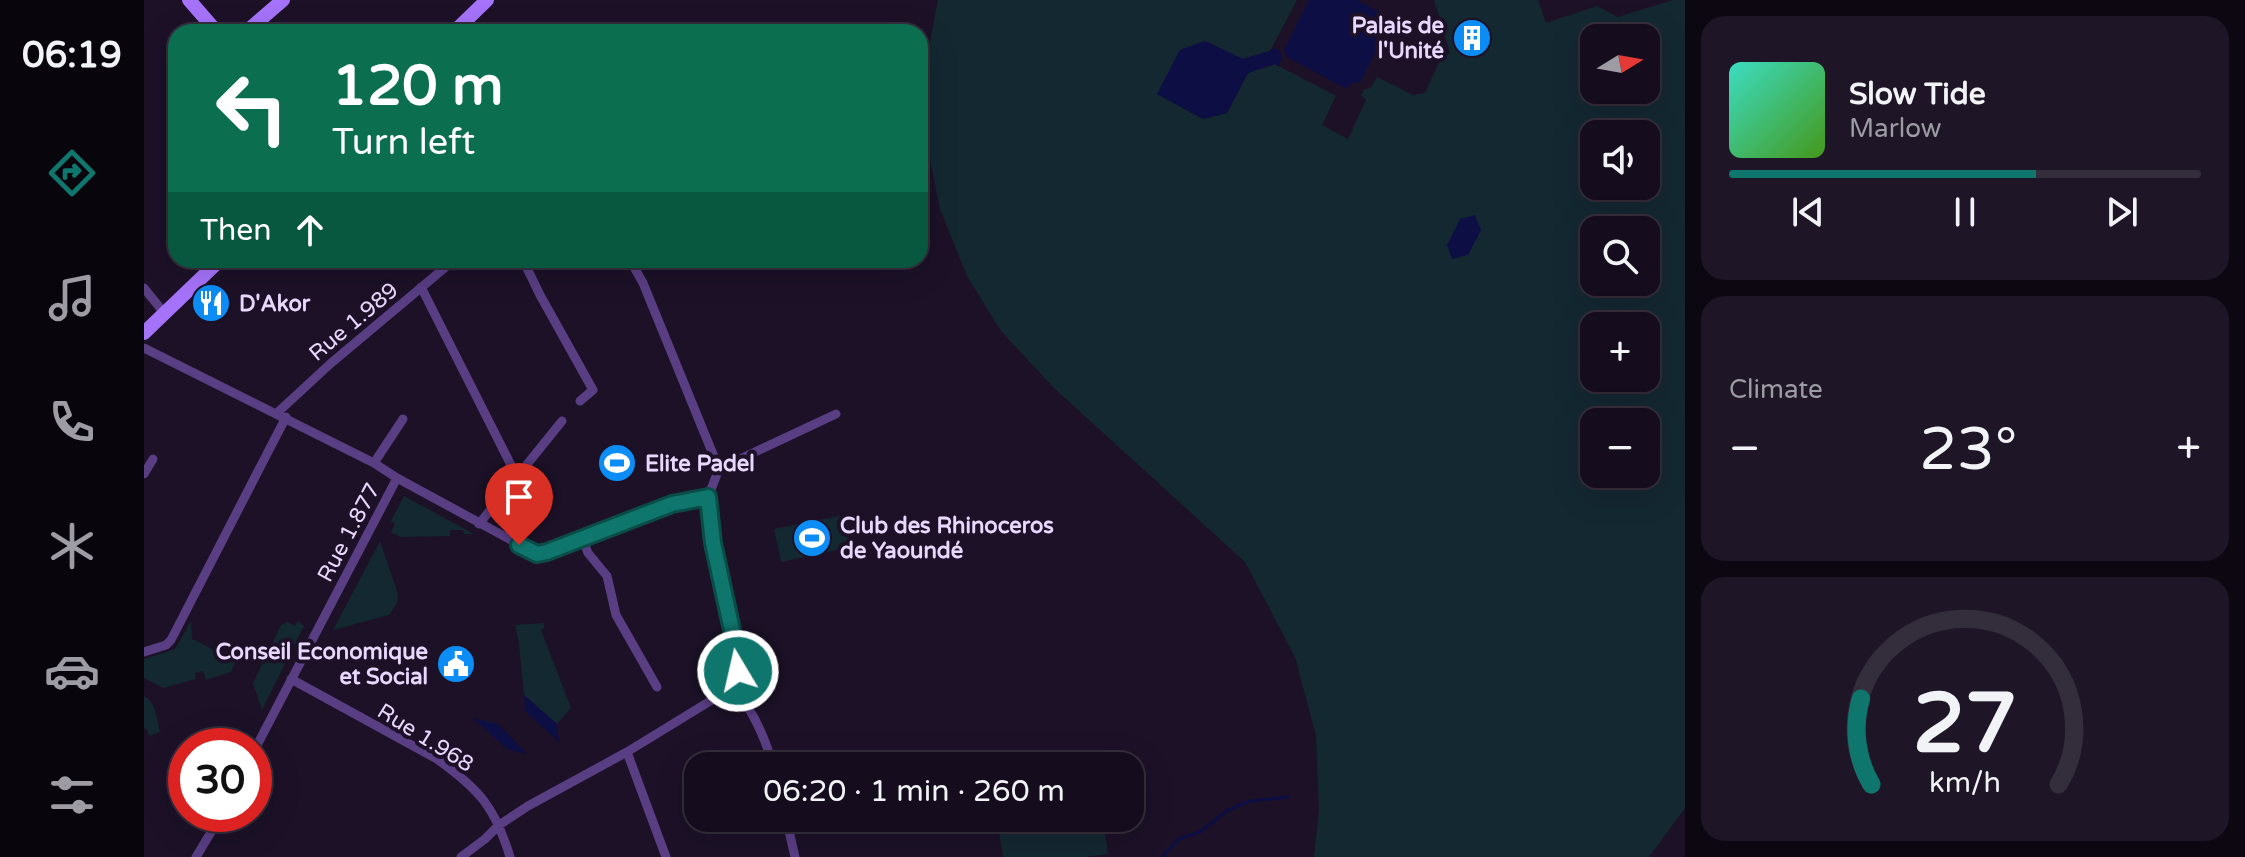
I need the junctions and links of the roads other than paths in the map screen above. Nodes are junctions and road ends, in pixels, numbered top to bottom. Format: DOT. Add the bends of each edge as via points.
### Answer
graph roads {
  1 [pos="189,0"];
  2 [pos="283,0"];
  3 [pos="487,0"];
  4 [pos="210,24"];
  5 [pos="255,24"];
  6 [pos="462,24"];
  7 [pos="212,268"];
  8 [pos="444,268"];
  9 [pos="527,268"];
  10 [pos="635,268"];
  11 [pos="421,287"];
  12 [pos="144,288"];
  13 [pos="165,314"];
  14 [pos="144,333"];
  15 [pos="144,348"];
  16 [pos="580,401"];
  17 [pos="836,414"];
  18 [pos="281,415"];
  19 [pos="403,419"];
  20 [pos="562,421"];
  21 [pos="153,459"];
  22 [pos="374,463"];
  23 [pos="719,469"];
  24 [pos="144,474"];
  25 [pos="517,477"];
  26 [pos="397,478"];
  27 [pos="708,497"];
  28 [pos="479,524"];
  29 [pos="583,540"];
  30 [pos="144,652"];
  31 [pos="291,679"];
  32 [pos="657,687"];
  33 [pos="733,687"];
  34 [pos="266,728"];
  35 [pos="627,752"];
  36 [pos="768,752"];
  37 [pos="499,825"];
  38 [pos="211,832"];
  39 [pos="789,832"];
  40 [pos="196,857"];
  41 [pos="461,857"];
  42 [pos="510,857"];
  43 [pos="666,857"];
  44 [pos="795,857"];
  1 -- 4 [label="street"];
  2 -- 5 [label="street"];
  3 -- 6 [label="street"];
  7 -- 13 [label="street"];
  8 -- 11 [label="street, Rue 1.989"];
  9 -- 16 [label="street" via="593,390"];
  10 -- 23 [label="street"];
  11 -- 18 [label="street, Rue 1.989" via="330,364"];
  11 -- 25 [label="street"];
  12 -- 13 [label="street"];
  13 -- 14 [label="street"];
  15 -- 18 [label="street"];
  17 -- 23 [label="street"];
  18 -- 22 [label="street, Rue 1.877"];
  18 -- 30 [label="street" via="171,640"];
  19 -- 22 [label="street"];
  20 -- 25 [label="street"];
  21 -- 24 [label="street"];
  22 -- 26 [label="street, Rue 1.877"];
  23 -- 27 [label="street"];
  25 -- 28 [label="street"];
  26 -- 28 [label="street"];
  26 -- 31 [label="street, Rue 1.877"];
  27 -- 29 [label="street" via="672,504"];
  27 -- 33 [label="street" via="739,662"];
  28 -- 29 [label="street" via="537,554"];
  29 -- 32 [label="street" via="607,576 616,615"];
  31 -- 34 [label="street, Rue 1.877"];
  31 -- 37 [label="street, Rue 1.968" via="437,759 481,795"];
  33 -- 35 [label="street"];
  33 -- 36 [label="street"];
  35 -- 37 [label="street"];
  35 -- 43 [label="street"];
  37 -- 41 [label="street"];
  37 -- 42 [label="street, Rue 1.968"];
  38 -- 40 [label="street"];
  39 -- 44 [label="street"];
}
